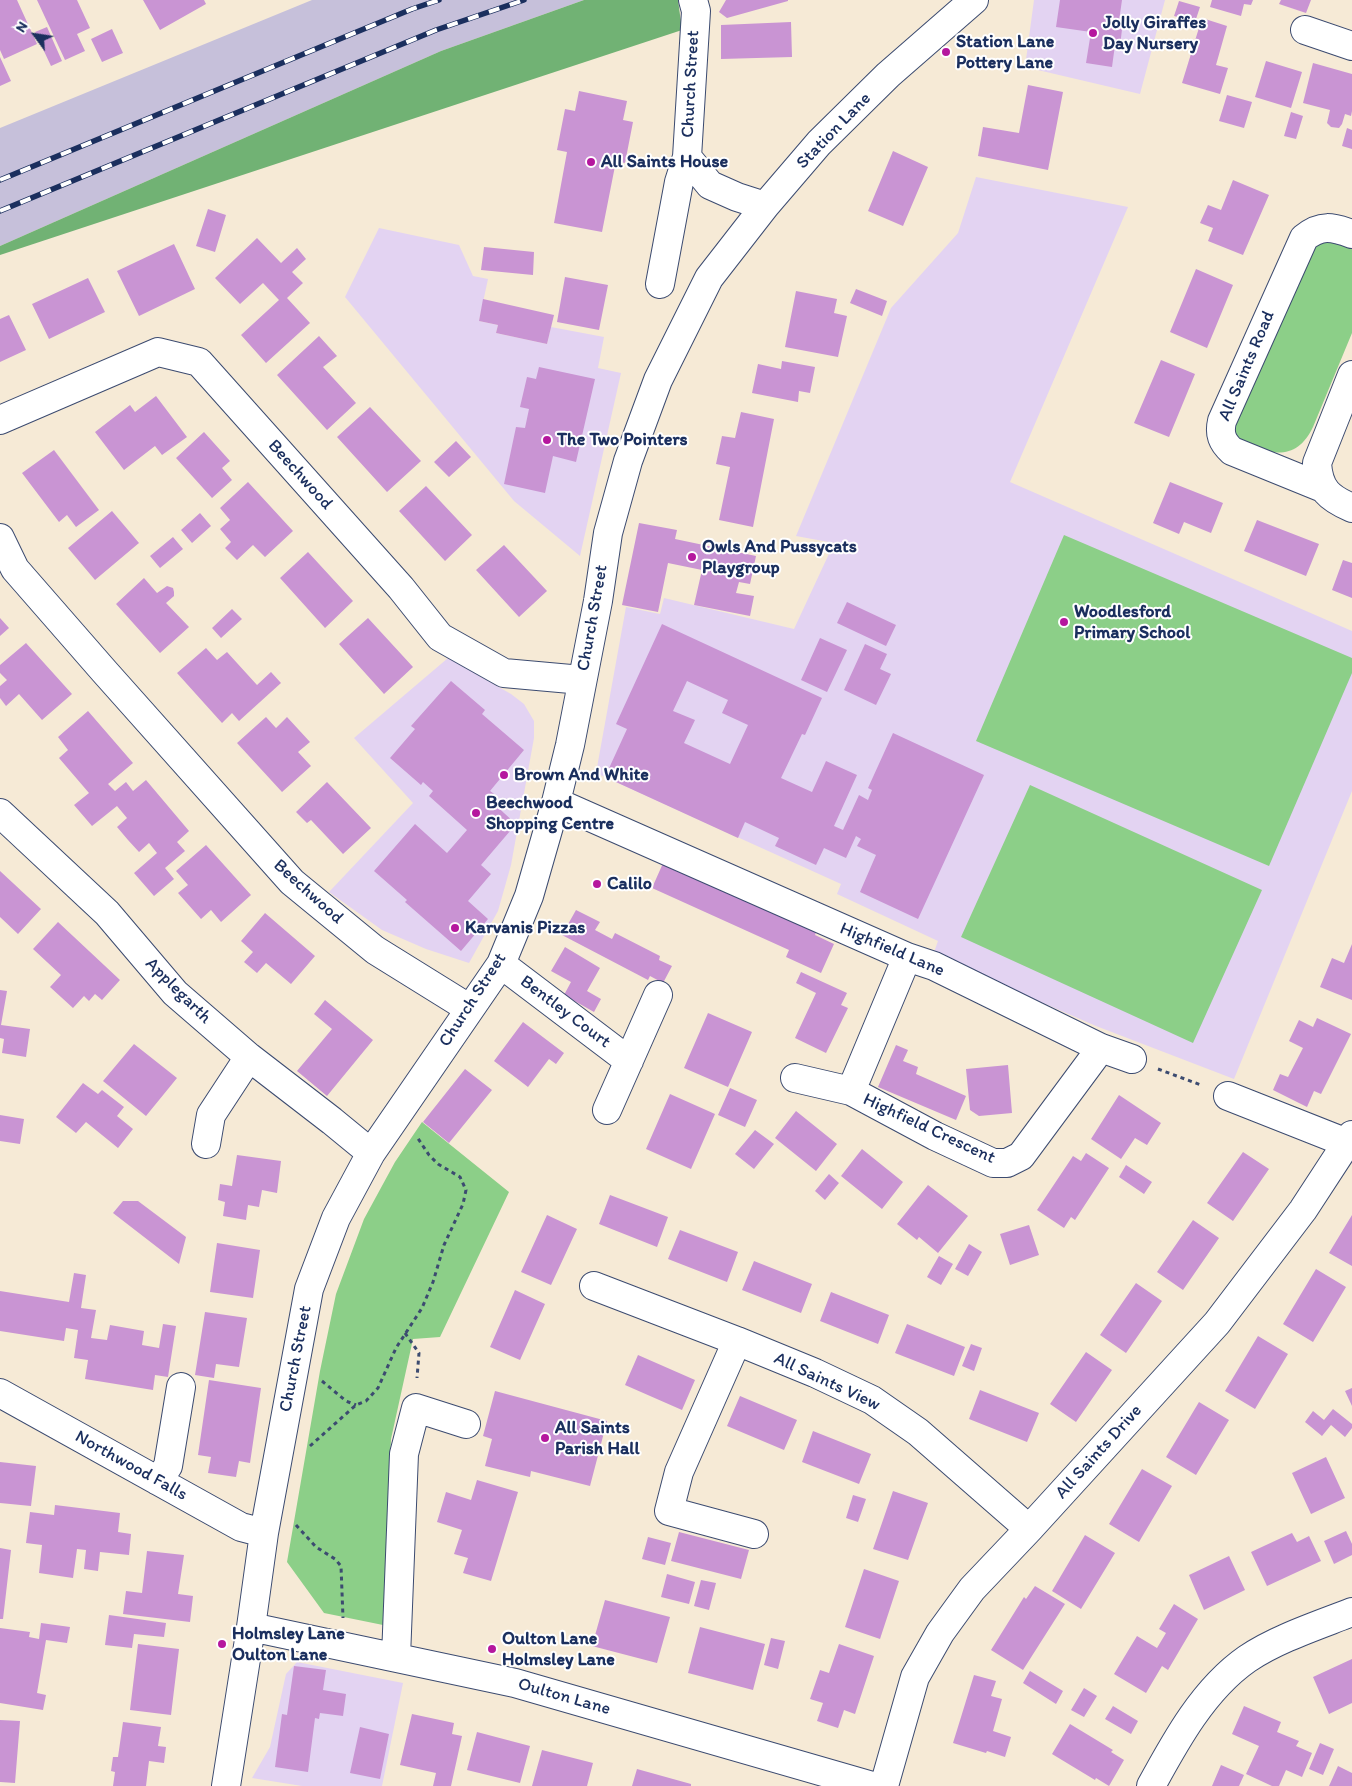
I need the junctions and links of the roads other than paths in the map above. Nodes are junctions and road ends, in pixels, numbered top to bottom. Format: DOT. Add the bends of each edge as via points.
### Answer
graph roads {
  1 [pos="974,0"];
  2 [pos="694,6"];
  3 [pos="1305,30"];
  4 [pos="1350,40"];
  5 [pos="687,157"];
  6 [pos="766,206"];
  7 [pos="1352,234"];
  8 [pos="709,278"];
  9 [pos="660,284"];
  10 [pos="1352,375"];
  11 [pos="0,420"];
  12 [pos="1323,488"];
  13 [pos="1352,508"];
  14 [pos="0,538"];
  15 [pos="582,680"];
  16 [pos="556,802"];
  17 [pos="0,813"];
  18 [pos="907,957"];
  19 [pos="501,964"];
  20 [pos="658,995"];
  21 [pos="470,1009"];
  22 [pos="1101,1048"];
  23 [pos="249,1057"];
  24 [pos="1132,1059"];
  25 [pos="629,1061"];
  26 [pos="795,1078"];
  27 [pos="851,1091"];
  28 [pos="1228,1096"];
  29 [pos="606,1110"];
  30 [pos="1351,1141"];
  31 [pos="206,1144"];
  32 [pos="371,1153"];
  33 [pos="594,1286"];
  34 [pos="737,1341"];
  35 [pos="181,1387"];
  36 [pos="0,1393"];
  37 [pos="466,1424"];
  38 [pos="158,1481"];
  39 [pos="1029,1529"];
  40 [pos="264,1533"];
  41 [pos="754,1534"];
  42 [pos="1352,1612"];
  43 [pos="251,1627"];
  44 [pos="396,1657"];
  45 [pos="226,1786"];
  46 [pos="872,1786"];
  47 [pos="884,1786"];
  48 [pos="1151,1786"];
  1 -- 6 [label="street, Station Lane" via="888,75 820,143"];
  2 -- 5 [label="street, Church Street"];
  3 -- 4 [label="street"];
  5 -- 6 [label="street, Church Street" via="710,185"];
  5 -- 9 [label="street, Church Street" via="679,182"];
  6 -- 8 [label="street, Station Lane"];
  7 -- 12 [label="street, All Saints Road" via="1319,228 1304,238 1220,430 1221,438 1232,451"];
  8 -- 15 [label="street, Church Street" via="658,380 628,462 608,533"];
  10 -- 12 [label="street" via="1318,463 1318,476"];
  11 -- 15 [label="street, Beechwood" via="158,352 199,362 401,588 440,637 504,673"];
  12 -- 13 [label="street, All Saints Road" via="1332,498"];
  14 -- 21 [label="street, Beechwood" via="15,569 292,882 374,950"];
  15 -- 16 [label="street, Church Street"];
  16 -- 18 [label="street, Highfield Lane"];
  16 -- 19 [label="street, Church Street" via="529,896"];
  17 -- 23 [label="street, Applegarth" via="107,913 175,993"];
  18 -- 22 [label="street, Highfield Lane" via="934,966"];
  18 -- 27 [label="street, Highfield Crescent"];
  19 -- 21 [label="street, Church Street"];
  19 -- 25 [label="street, Bentley Court"];
  20 -- 25 [label="street, Bentley Court"];
  21 -- 32 [label="street, Church Street"];
  22 -- 24 [label="street, Highfield Lane"];
  22 -- 27 [label="street, Highfield Crescent" via="1021,1156 1007,1163 993,1163"];
  23 -- 31 [label="street" via="211,1115"];
  23 -- 32 [label="street, Applegarth"];
  25 -- 29 [label="street, Bentley Court"];
  26 -- 27 [label="street, Highfield Crescent"];
  28 -- 30 [label="street"];
  30 -- 39 [label="street, All Saints Drive" via="1217,1323"];
  32 -- 40 [label="street, Church Street" via="336,1218 309,1289"];
  33 -- 34 [label="street, All Saints View"];
  34 -- 39 [label="street, All Saints View" via="872,1400 918,1432"];
  34 -- 41 [label="street" via="679,1472 669,1511"];
  35 -- 38 [label="street" via="168,1466"];
  36 -- 38 [label="street, Northwood Falls"];
  37 -- 44 [label="street" via="416,1408 404,1454"];
  38 -- 40 [label="street, Northwood Falls" via="241,1527"];
  39 -- 47 [label="street, All Saints Drive" via="972,1589 940,1633 915,1677"];
  40 -- 43 [label="street, Church Street"];
  42 -- 48 [label="street" via="1270,1646 1228,1674 1196,1713"];
  43 -- 44 [label="street, Oulton Lane"];
  43 -- 45 [label="street, Church Street"];
  44 -- 46 [label="street, Oulton Lane" via="515,1683"];
}
